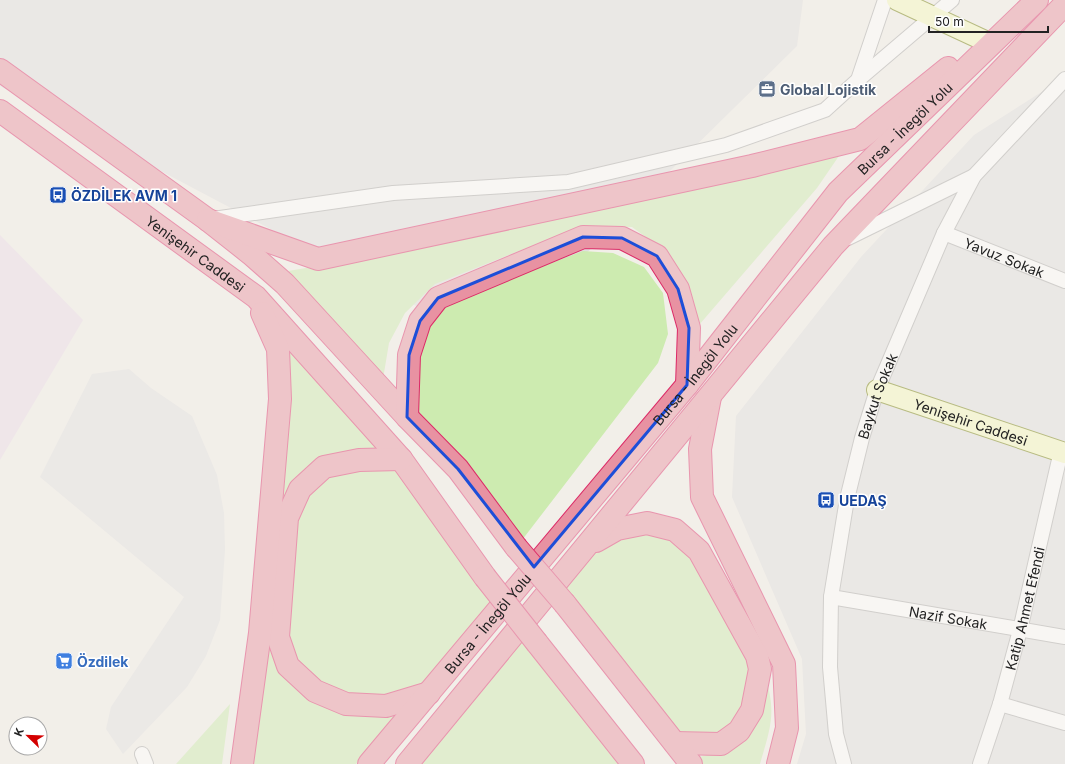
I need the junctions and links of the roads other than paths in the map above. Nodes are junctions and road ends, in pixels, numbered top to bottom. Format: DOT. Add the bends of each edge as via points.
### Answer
graph roads {
  1 [pos="885,0"];
  2 [pos="897,0"];
  3 [pos="952,0"];
  4 [pos="1032,0"];
  5 [pos="1037,0"];
  6 [pos="1065,4"];
  7 [pos="932,17"];
  8 [pos="983,40"];
  9 [pos="0,59"];
  10 [pos="0,70"];
  11 [pos="858,80"];
  12 [pos="1064,83"];
  13 [pos="43,101"];
  14 [pos="0,111"];
  15 [pos="974,176"];
  16 [pos="208,220"];
  17 [pos="944,233"];
  18 [pos="833,246"];
  19 [pos="1065,281"];
  20 [pos="256,297"];
  21 [pos="687,385"];
  22 [pos="877,390"];
  23 [pos="711,393"];
  24 [pos="407,417"];
  25 [pos="1063,452"];
  26 [pos="401,459"];
  27 [pos="588,545"];
  28 [pos="831,597"];
  29 [pos="1020,630"];
  30 [pos="1065,637"];
  31 [pos="430,693"];
  32 [pos="1000,704"];
  33 [pos="1065,723"];
  34 [pos="436,728"];
  35 [pos="675,743"];
  36 [pos="626,759"];
  37 [pos="242,764"];
  38 [pos="369,764"];
  39 [pos="407,764"];
  40 [pos="428,764"];
  41 [pos="691,764"];
  42 [pos="778,764"];
  43 [pos="844,764"];
  44 [pos="980,764"];
  1 -- 11 [label="street"];
  2 -- 7 [label="street"];
  3 -- 7 [label="street"];
  4 -- 8 [label="highway"];
  5 -- 21 [label="highway, Bursa - İnegöl Yolu" via="838,192"];
  6 -- 18 [label="highway, Bursa - İnegöl Yolu"];
  7 -- 8 [label="street"];
  7 -- 11 [label="street"];
  8 -- 16 [label="highway" via="860,140 752,166 318,259"];
  9 -- 13 [label="highway"];
  10 -- 13 [label="highway"];
  11 -- 16 [label="street" via="825,110 733,143 568,182 393,193"];
  12 -- 15 [label="street, Baykut Sokak"];
  13 -- 16 [label="highway"];
  14 -- 20 [label="highway, Yenişehir Caddesi"];
  15 -- 17 [label="street, Baykut Sokak"];
  15 -- 18 [label="street"];
  16 -- 24 [label="highway" via="285,284"];
  17 -- 19 [label="street, Yavuz Sokak"];
  17 -- 22 [label="street, Baykut Sokak"];
  18 -- 23 [label="highway, Bursa - İnegöl Yolu"];
  20 -- 26 [label="highway, Yenişehir Caddesi"];
  20 -- 37 [label="highway" via="278,349 280,399 260,633"];
  21 -- 24 [label="highway" via="689,328 678,288 657,256 622,238 583,237 438,298 420,321 409,355"];
  21 -- 31 [label="highway, Bursa - İnegöl Yolu"];
  22 -- 25 [label="street, Yenişehir Caddesi"];
  22 -- 28 [label="street, Baykut Sokak" via="847,500"];
  23 -- 27 [label="highway, Bursa - İnegöl Yolu"];
  23 -- 42 [label="highway" via="700,449 702,497 784,664 787,728"];
  24 -- 35 [label="highway, bridge" via="458,469 516,547 565,604"];
  25 -- 29 [label="street, Katip Ahmet Efendi"];
  26 -- 31 [label="highway" via="359,460 324,467 300,489 287,518 278,637 288,666 315,691 346,704 386,706"];
  26 -- 36 [label="highway, Yenişehir Caddesi, bridge" via="485,577"];
  27 -- 34 [label="highway, Bursa - İnegöl Yolu"];
  27 -- 35 [label="highway" via="617,529 647,523 675,530 699,551 757,656 760,669 752,710 739,731 721,744"];
  28 -- 29 [label="street, Nazif Sokak"];
  28 -- 43 [label="street, Baykut Sokak" via="830,667 836,734"];
  29 -- 30 [label="street, Nazif Sokak"];
  29 -- 32 [label="street, Katip Ahmet Efendi"];
  31 -- 38 [label="highway, Bursa - İnegöl Yolu"];
  32 -- 33 [label="street"];
  32 -- 44 [label="street, Katip Ahmet Efendi"];
  34 -- 39 [label="highway, Bursa - İnegöl Yolu"];
  34 -- 40 [label="highway"];
  35 -- 41 [label="highway"];
}
